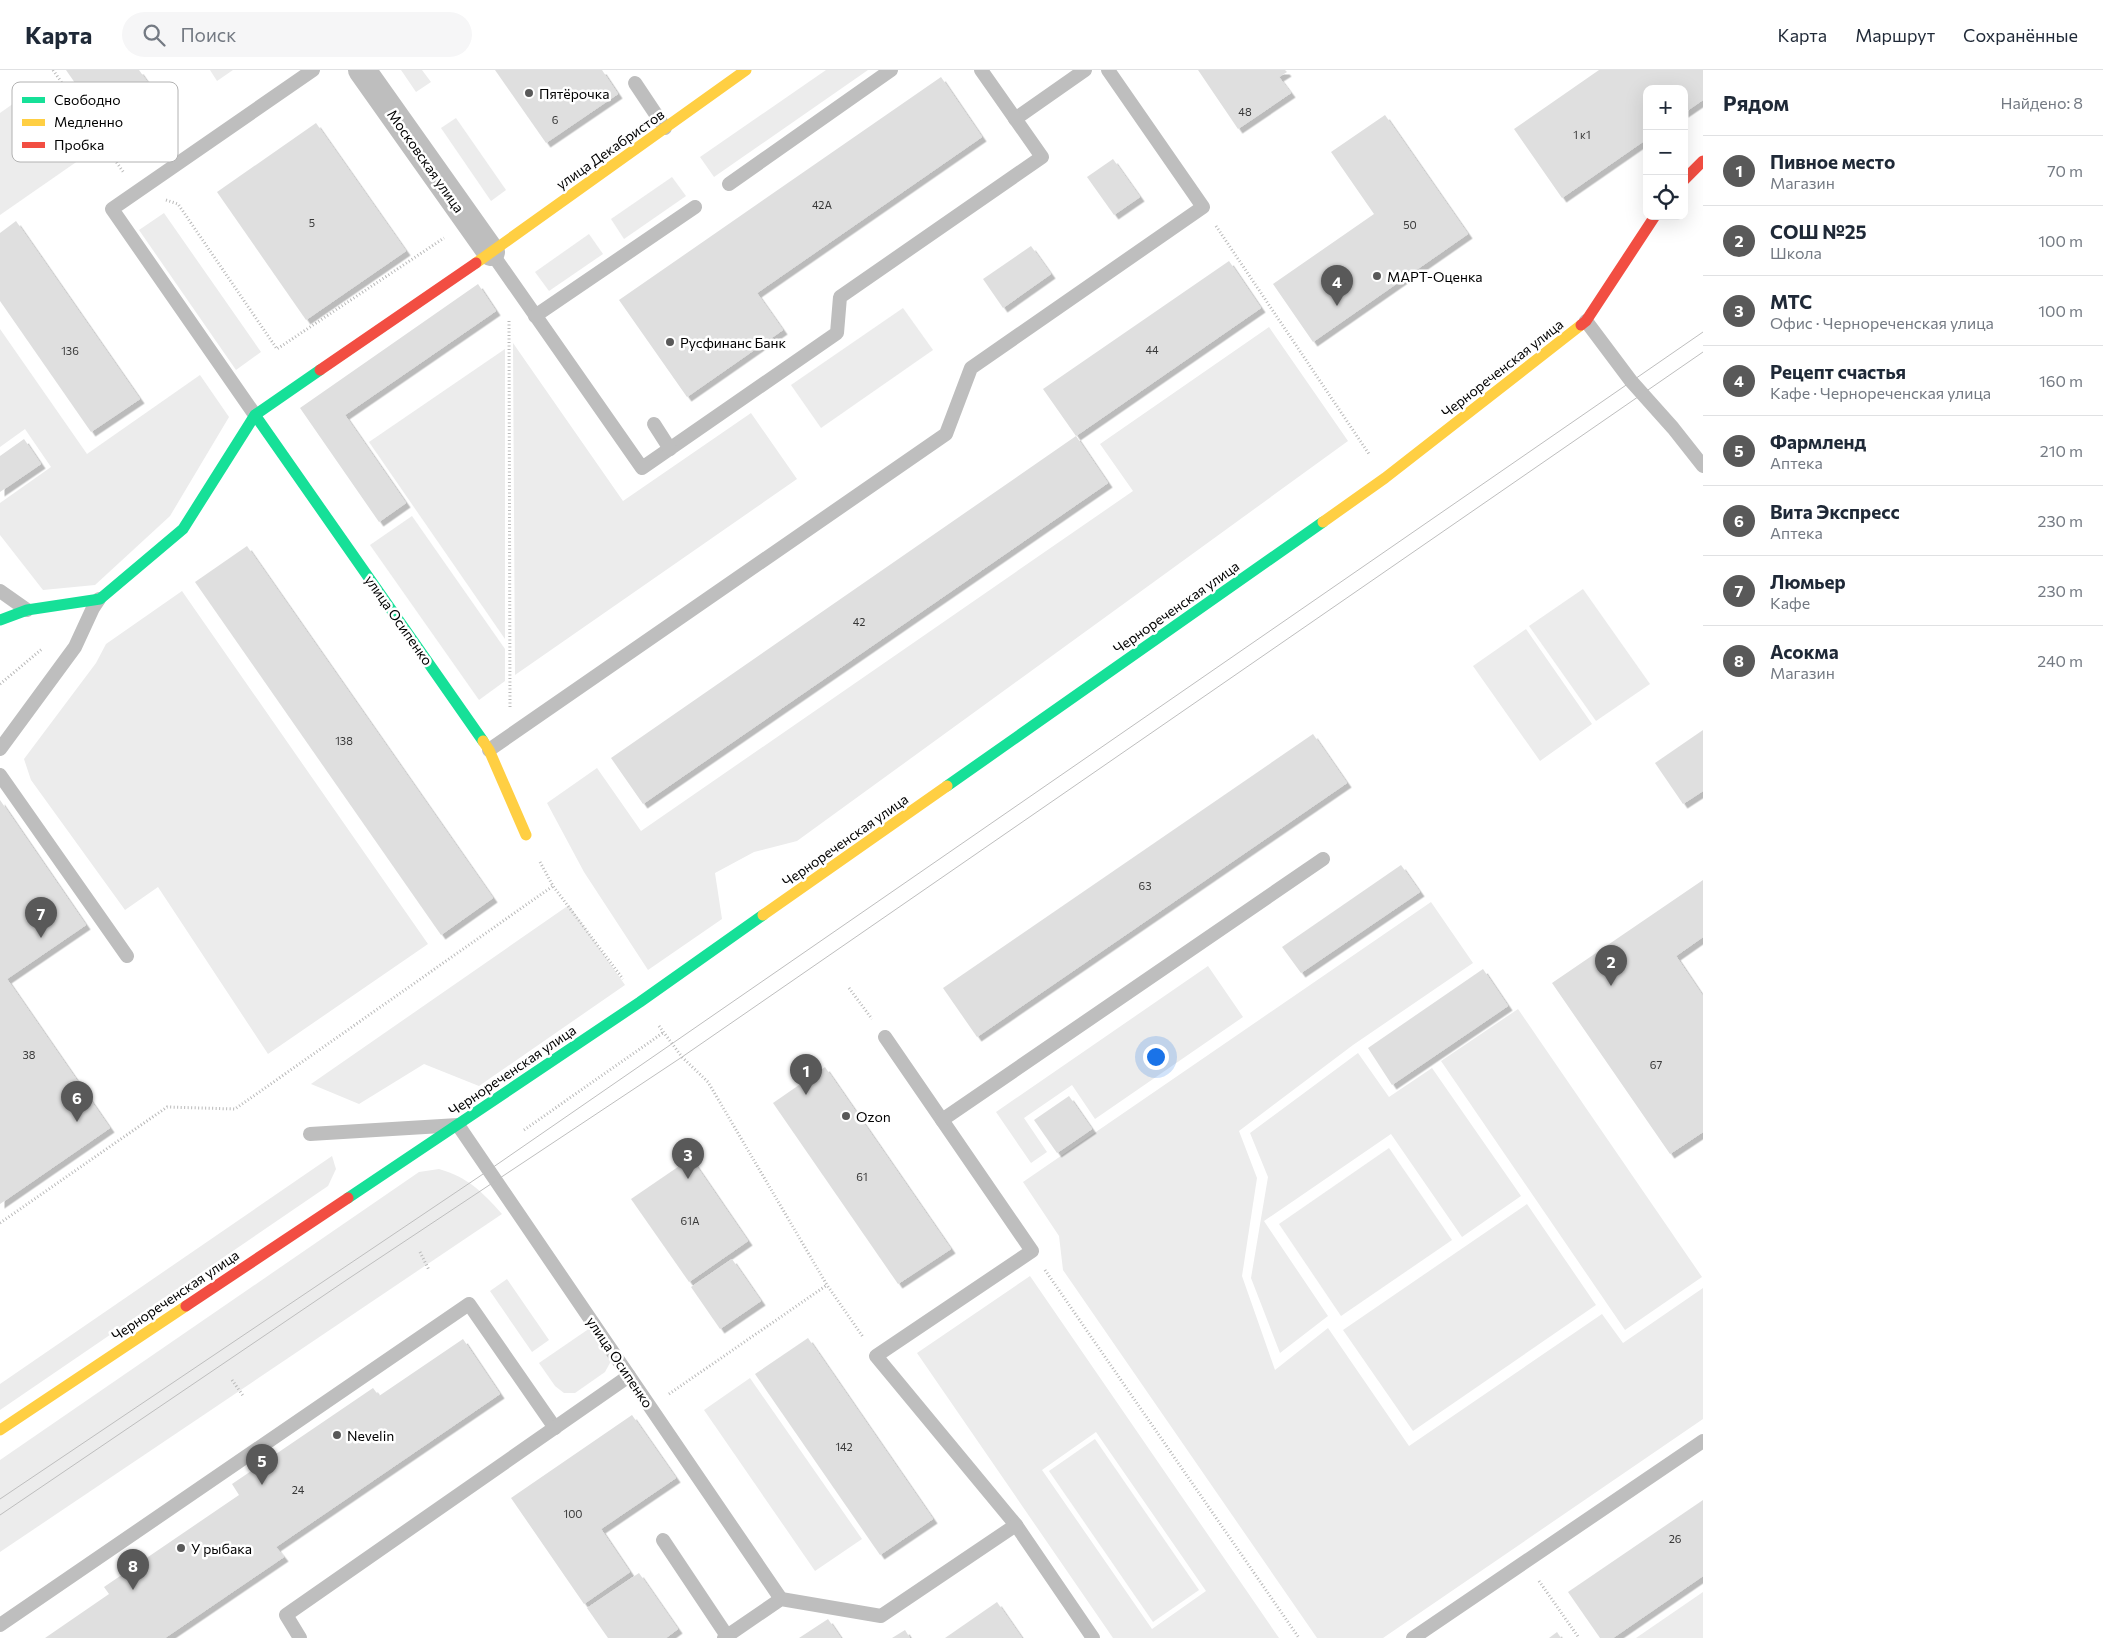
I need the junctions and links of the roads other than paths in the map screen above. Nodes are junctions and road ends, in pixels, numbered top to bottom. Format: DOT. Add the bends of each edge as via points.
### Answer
graph roads {
  1 [pos="313,70"];
  2 [pos="362,70"];
  3 [pos="746,70"];
  4 [pos="891,70"];
  5 [pos="981,70"];
  6 [pos="1085,70"];
  7 [pos="1108,70"];
  8 [pos="635,83"];
  9 [pos="1015,119"];
  10 [pos="665,128"];
  11 [pos="1703,161"];
  12 [pos="1688,176"];
  13 [pos="729,184"];
  14 [pos="695,207"];
  15 [pos="1652,220"];
  16 [pos="490,252"];
  17 [pos="535,316"];
  18 [pos="1586,320"];
  19 [pos="255,415"];
  20 [pos="654,424"];
  21 [pos="670,448"];
  22 [pos="1703,466"];
  23 [pos="0,591"];
  24 [pos="100,599"];
  25 [pos="27,610"];
  26 [pos="0,620"];
  27 [pos="0,749"];
  28 [pos="489,750"];
  29 [pos="0,775"];
  30 [pos="526,835"];
  31 [pos="1323,859"];
  32 [pos="127,956"];
  33 [pos="885,1037"];
  34 [pos="942,1120"];
  35 [pos="458,1125"];
  36 [pos="310,1134"];
  37 [pos="629,1376"];
  38 [pos="555,1428"];
  39 [pos="0,1430"];
  40 [pos="1703,1441"];
  41 [pos="1016,1525"];
  42 [pos="663,1540"];
  43 [pos="781,1599"];
  44 [pos="0,1626"];
  45 [pos="726,1637"];
  46 [pos="300,1638"];
  47 [pos="1093,1638"];
  48 [pos="1413,1638"];
  1 -- 19 [label="lane" via="112,209"];
  2 -- 16 [label="street, Московская улица"];
  3 -- 10 [label="street, улица Декабристов"];
  4 -- 13 [label="lane"];
  5 -- 9 [label="lane"];
  6 -- 9 [label="lane"];
  7 -- 28 [label="lane" via="1204,207 971,368 946,434"];
  8 -- 10 [label="lane"];
  9 -- 21 [label="lane" via="1042,158 840,297 837,333"];
  10 -- 16 [label="street, улица Декабристов"];
  11 -- 12 [label="street"];
  14 -- 17 [label="lane"];
  15 -- 18 [label="street, Чернореченская улица"];
  16 -- 17 [label="lane"];
  16 -- 19 [label="street, улица Декабристов"];
  17 -- 21 [label="lane" via="642,468"];
  18 -- 22 [label="lane" via="1631,381"];
  18 -- 35 [label="street, Чернореченская улица" via="1385,478 640,1002"];
  19 -- 24 [label="street" via="183,529"];
  19 -- 28 [label="street, улица Осипенко"];
  20 -- 21 [label="lane"];
  23 -- 25 [label="lane"];
  24 -- 25 [label="street"];
  24 -- 27 [label="lane" via="75,647"];
  25 -- 26 [label="street"];
  28 -- 30 [label="street, улица Осипенко"];
  29 -- 32 [label="lane"];
  31 -- 34 [label="lane"];
  33 -- 34 [label="lane"];
  34 -- 41 [label="lane" via="1032,1250 876,1356"];
  35 -- 36 [label="lane"];
  35 -- 37 [label="lane, улица Осипенко"];
  35 -- 39 [label="street, Чернореченская улица"];
  37 -- 38 [label="lane"];
  37 -- 43 [label="lane, улица Осипенко"];
  38 -- 44 [label="lane" via="469,1304"];
  38 -- 46 [label="lane" via="286,1615"];
  40 -- 48 [label="lane"];
  41 -- 43 [label="lane" via="881,1616"];
  41 -- 47 [label="lane"];
  42 -- 45 [label="lane"];
  43 -- 45 [label="lane"];
}
